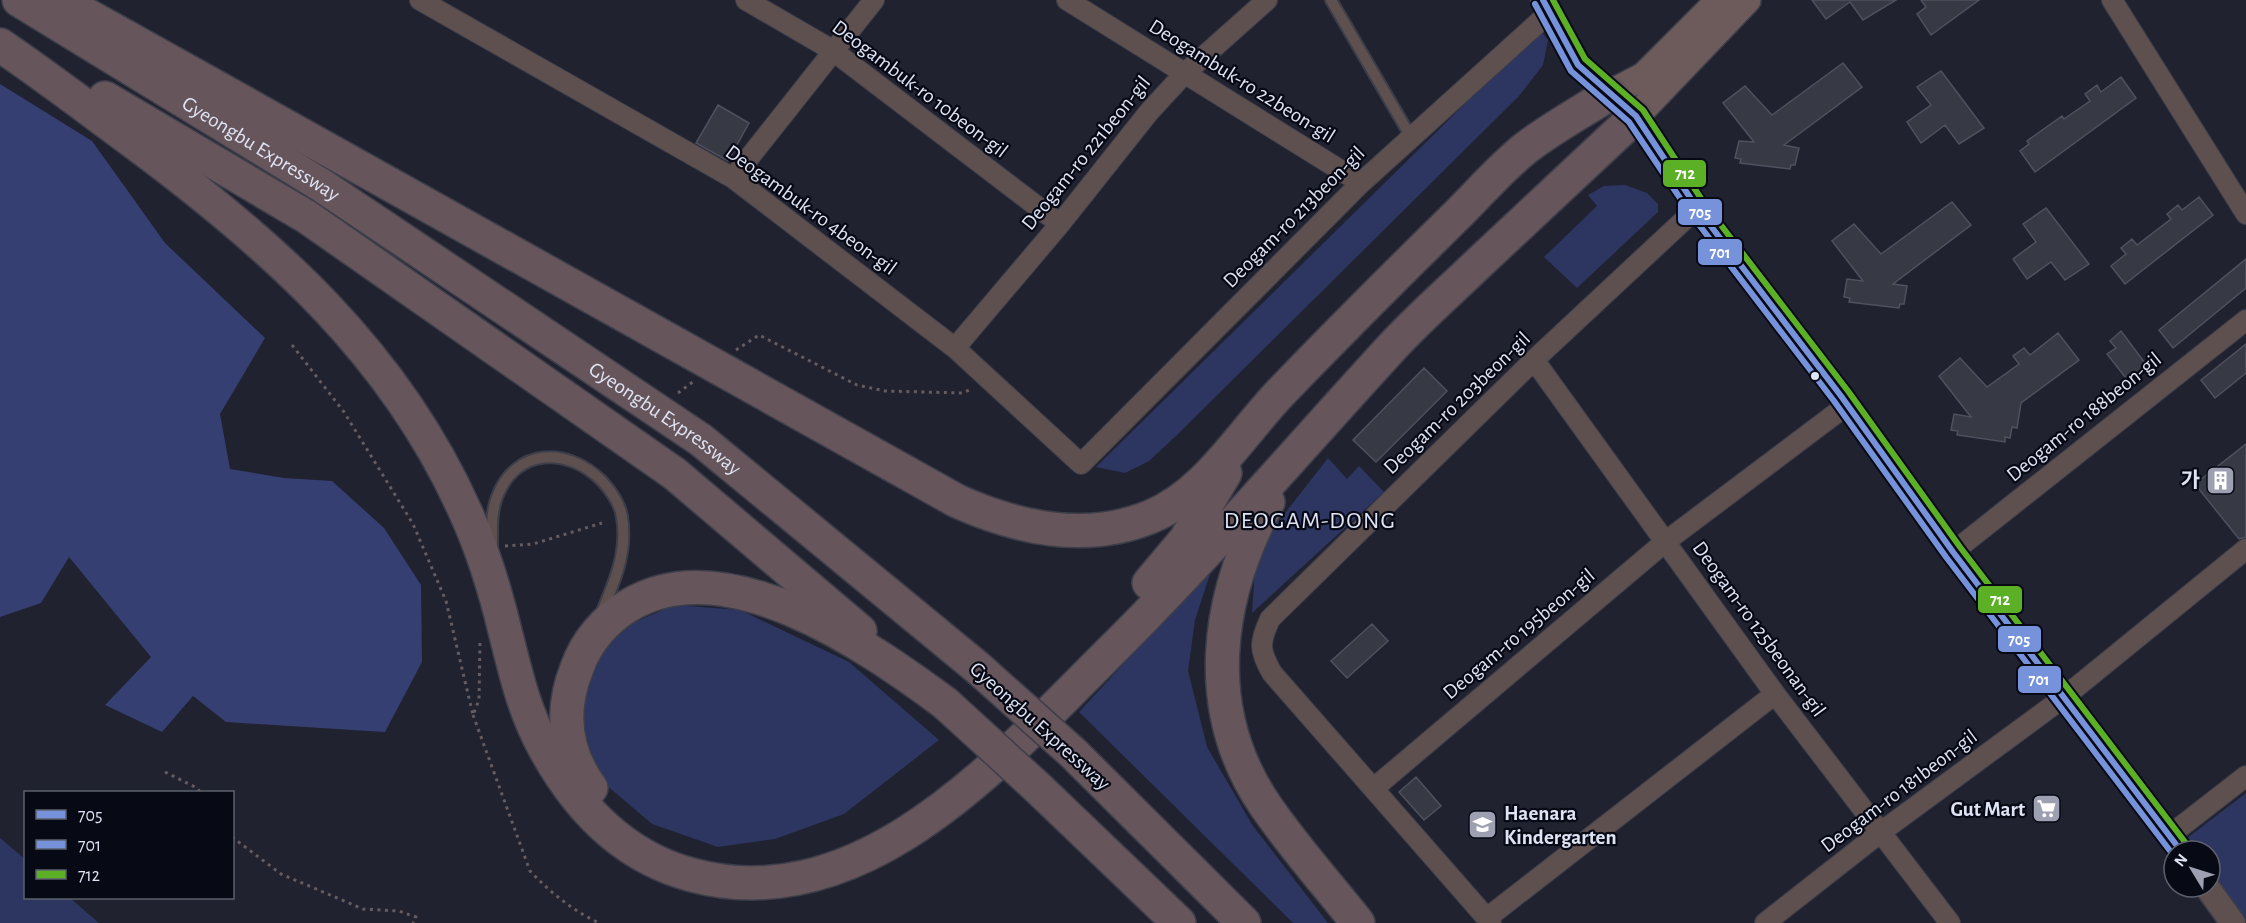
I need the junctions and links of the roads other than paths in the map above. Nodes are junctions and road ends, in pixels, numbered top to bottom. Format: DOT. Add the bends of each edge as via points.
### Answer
graph roads {
  1 [pos="19,0"];
  2 [pos="60,0"];
  3 [pos="420,0"];
  4 [pos="746,0"];
  5 [pos="874,0"];
  6 [pos="1067,0"];
  7 [pos="1267,0"];
  8 [pos="1331,0"];
  9 [pos="1720,0"];
  10 [pos="1747,0"];
  11 [pos="2112,0"];
  12 [pos="1546,6"];
  13 [pos="0,35"];
  14 [pos="0,45"];
  15 [pos="832,50"];
  16 [pos="1184,74"];
  17 [pos="1611,93"];
  18 [pos="1636,116"];
  19 [pos="1411,137"];
  20 [pos="733,178"];
  21 [pos="1361,183"];
  22 [pos="1697,208"];
  23 [pos="2246,214"];
  24 [pos="1060,224"];
  25 [pos="2246,320"];
  26 [pos="955,348"];
  27 [pos="1534,360"];
  28 [pos="1270,402"];
  29 [pos="1847,405"];
  30 [pos="1298,452"];
  31 [pos="1081,464"];
  32 [pos="1665,542"];
  33 [pos="2246,549"];
  34 [pos="1953,552"];
  35 [pos="495,595"];
  36 [pos="586,648"];
  37 [pos="1776,694"];
  38 [pos="2063,698"];
  39 [pos="945,703"];
  40 [pos="2246,776"];
  41 [pos="1374,788"];
  42 [pos="1881,832"];
  43 [pos="2172,839"];
  44 [pos="2179,839"];
  45 [pos="2216,899"];
  46 [pos="1489,921"];
  47 [pos="1179,923"];
  48 [pos="1244,923"];
  49 [pos="1358,923"];
  50 [pos="1765,923"];
  51 [pos="1950,923"];
  52 [pos="2233,923"];
  1 -- 48 [label="highway, Gyeongbu Expressway, bridge" via="321,185 701,440 978,668 1073,753"];
  2 -- 28 [label="highway" via="936,490 1007,521 1096,530 1119,527 1166,510 1194,489"];
  3 -- 20 [label="street, Deogambuk-ro 4beon-gil"];
  4 -- 15 [label="street, Deogambuk-ro 10beon-gil"];
  5 -- 15 [label="street"];
  6 -- 16 [label="street, Deogambuk-ro 22beon-gil"];
  7 -- 16 [label="street, Deogam-ro 221beon-gil"];
  8 -- 19 [label="lane"];
  9 -- 17 [label="main road" via="1644,76"];
  10 -- 18 [label="main road"];
  11 -- 23 [label="street"];
  12 -- 17 [label="street" via="1578,65"];
  12 -- 19 [label="street, Deogam-ro 213beon-gil"];
  13 -- 39 [label="highway, Gyeongbu Expressway" via="307,217 675,474"];
  14 -- 35 [label="highway" via="218,205 279,258 349,331 400,396 445,471 474,533"];
  15 -- 20 [label="street"];
  15 -- 24 [label="street, Deogambuk-ro 10beon-gil"];
  16 -- 21 [label="street, Deogambuk-ro 22beon-gil"];
  16 -- 24 [label="street, Deogam-ro 221beon-gil"];
  17 -- 18 [label="street"];
  17 -- 28 [label="highway" via="1526,148"];
  18 -- 22 [label="street"];
  18 -- 30 [label="highway" via="1400,338"];
  19 -- 21 [label="street, Deogam-ro 213beon-gil"];
  20 -- 26 [label="street, Deogambuk-ro 4beon-gil"];
  21 -- 31 [label="street, Deogam-ro 213beon-gil"];
  22 -- 27 [label="street, Deogam-ro 203beon-gil"];
  22 -- 29 [label="street"];
  24 -- 26 [label="street, Deogam-ro 221beon-gil"];
  25 -- 34 [label="street, Deogam-ro 188beon-gil"];
  26 -- 31 [label="street, Deogambuk-ro 4beon-gil"];
  27 -- 32 [label="street, Deogam-ro 125beonan-gil"];
  27 -- 41 [label="street, Deogam-ro 203beon-gil" via="1270,620 1260,641 1272,673"];
  28 -- 36 [label="highway" via="1176,552 1102,631 942,784 882,825 830,849 764,863 721,862 662,844 617,814 584,778 567,732 567,698"];
  29 -- 32 [label="street, Deogam-ro 195beon-gil"];
  29 -- 34 [label="street"];
  30 -- 35 [label="highway" via="1174,588 985,774 890,842 846,864 795,879 744,885 678,871 633,850 597,821 560,774 529,717"];
  30 -- 49 [label="highway" via="1256,525 1236,574 1222,634 1226,702 1238,752 1263,803"];
  32 -- 37 [label="street, Deogam-ro 125beonan-gil"];
  32 -- 41 [label="street, Deogam-ro 195beon-gil"];
  33 -- 38 [label="street, Deogam-ro 181beon-gil"];
  34 -- 38 [label="street"];
  35 -- 36 [label="lane" via="492,519 503,484 516,469 536,459 556,456 579,463 613,495 623,527 617,574"];
  36 -- 39 [label="highway" via="621,610 651,595 685,588 722,588 758,597 815,622 875,655"];
  37 -- 42 [label="street, Deogam-ro 125beonan-gil"];
  37 -- 46 [label="street"];
  38 -- 42 [label="street, Deogam-ro 181beon-gil"];
  38 -- 43 [label="street"];
  39 -- 47 [label="highway, Gyeongbu Expressway, bridge"];
  40 -- 44 [label="street"];
  41 -- 46 [label="street"];
  42 -- 50 [label="street, Deogam-ro 181beon-gil"];
  42 -- 51 [label="street, Deogam-ro 125beonan-gil"];
  45 -- 52 [label="street"];
}
